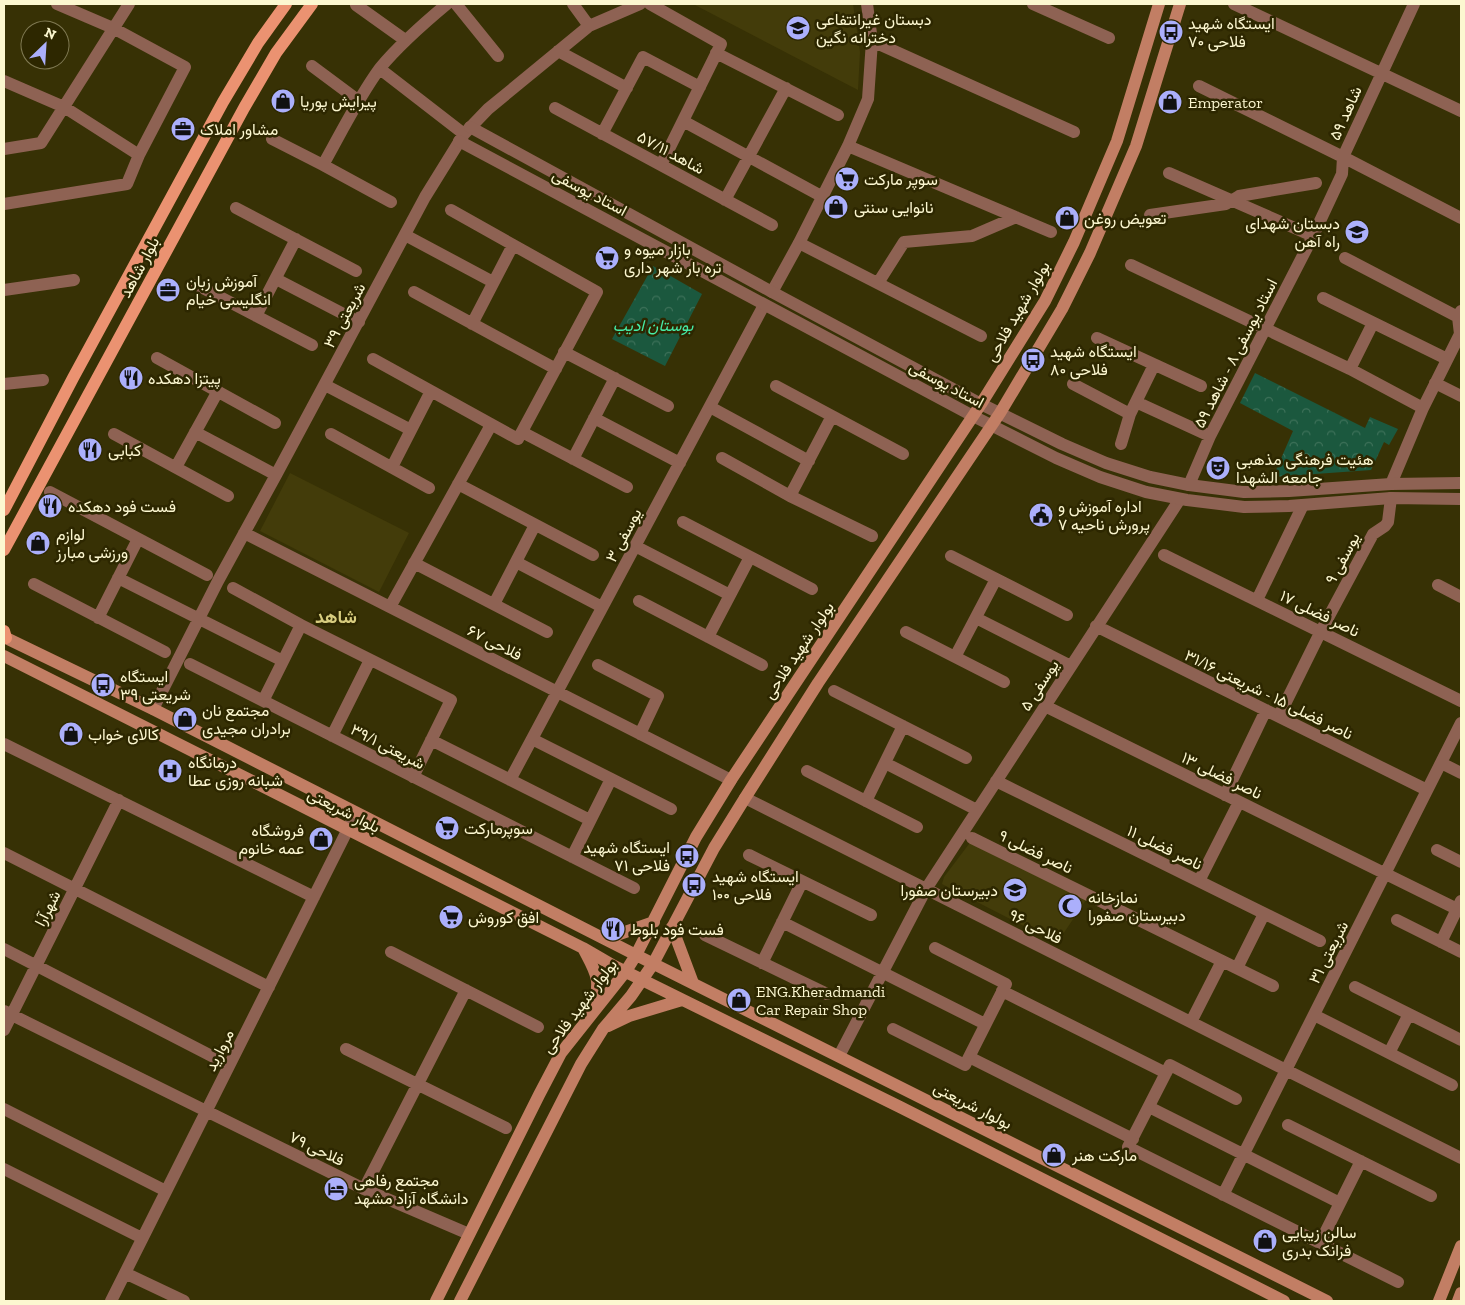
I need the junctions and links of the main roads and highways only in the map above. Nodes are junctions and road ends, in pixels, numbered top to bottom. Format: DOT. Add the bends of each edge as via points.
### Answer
graph roads {
  1 [pos="286,4"];
  2 [pos="312,4"];
  3 [pos="1159,4"];
  4 [pos="1180,4"];
  5 [pos="4,510"];
  6 [pos="4,550"];
  7 [pos="5,635"];
  8 [pos="4,656"];
  9 [pos="654,922"];
  10 [pos="672,927"];
  11 [pos="604,939"];
  12 [pos="583,948"];
  13 [pos="636,955"];
  14 [pos="653,964"];
  15 [pos="626,971"];
  16 [pos="643,980"];
  17 [pos="693,984"];
  18 [pos="682,1000"];
  19 [pos="585,1021"];
  20 [pos="603,1029"];
  21 [pos="539,1095"];
  22 [pos="559,1106"];
  23 [pos="1461,1246"];
  24 [pos="1461,1293"];
  25 [pos="436,1301"];
  26 [pos="460,1301"];
  27 [pos="1284,1301"];
  28 [pos="1327,1301"];
  29 [pos="1440,1301"];
  30 [pos="1458,1301"];
  1 -- 5 [label="main road, بلوار شاهد" via="258,43 224,102"];
  2 -- 6 [label="main road, بلوار شاهد" via="276,54 244,108"];
  3 -- 9 [label="main road, بولوار شهید فلاحی" via="1117,141 1045,301 982,404 731,780 696,837"];
  4 -- 10 [label="main road, بولوار شهید فلاحی" via="1136,146 1062,309 992,426 818,683 745,798"];
  7 -- 11 [label="main road, بلوار شریعتی"];
  8 -- 12 [label="main road, بلوار شریعتی"];
  9 -- 11 [label="main road"];
  9 -- 13 [label="main road, بولوار شهید فلاحی"];
  10 -- 14 [label="main road, بولوار شهید فلاحی"];
  10 -- 17 [label="main road"];
  11 -- 13 [label="main road, بولوار شریعتی"];
  12 -- 15 [label="main road, بلوار شریعتی"];
  12 -- 19 [label="main road" via="597,974 598,993"];
  13 -- 14 [label="main road, بولوار شریعتی"];
  13 -- 15 [label="main road, بولوار شهید فلاحی"];
  14 -- 16 [label="main road, بولوار شهید فلاحی"];
  14 -- 17 [label="main road, بولوار شریعتی"];
  15 -- 16 [label="main road, بلوار شریعتی"];
  15 -- 19 [label="main road, بولوار شهید فلاحی"];
  16 -- 18 [label="main road"];
  16 -- 20 [label="main road, بولوار شهید فلاحی"];
  17 -- 28 [label="main road, بولوار شریعتی"];
  18 -- 20 [label="main road" via="629,1016"];
  18 -- 27 [label="main road"];
  19 -- 21 [label="main road, بولوار شهید فلاحی" via="561,1053"];
  20 -- 22 [label="main road, بولوار شهید فلاحی"];
  21 -- 22 [label="main road"];
  21 -- 25 [label="main road, بولوار شهید فلاحی"];
  22 -- 26 [label="main road, بولوار شهید فلاحی"];
  23 -- 29 [label="main road"];
  24 -- 30 [label="main road"];
}
